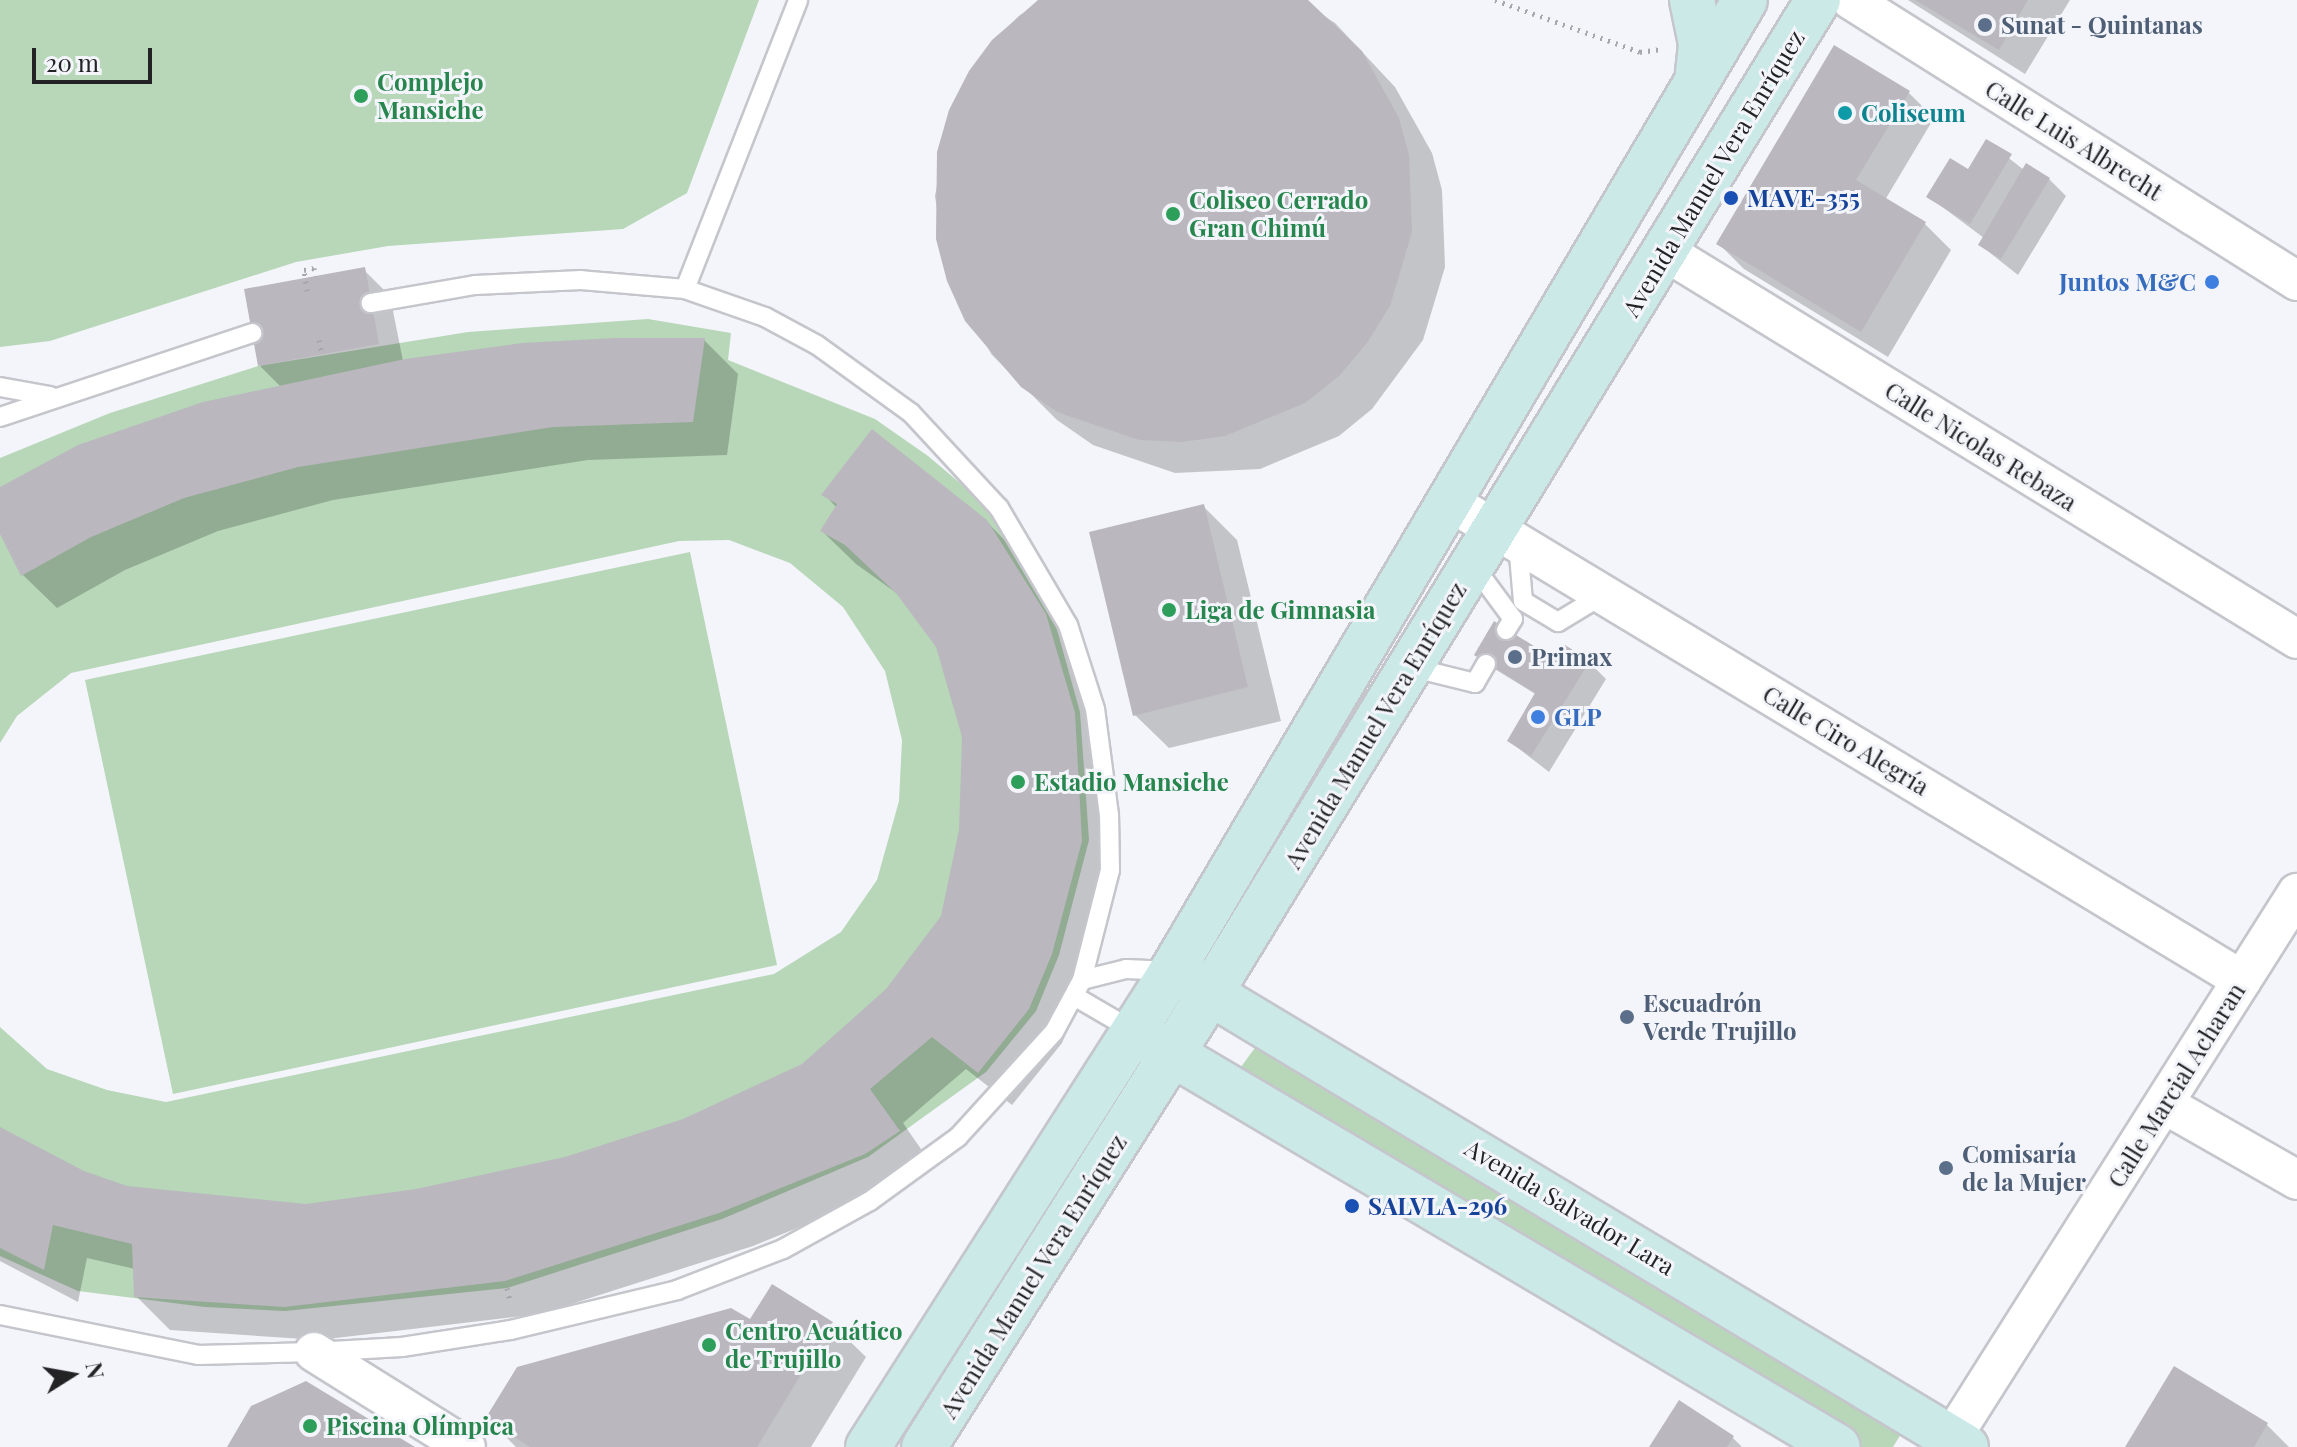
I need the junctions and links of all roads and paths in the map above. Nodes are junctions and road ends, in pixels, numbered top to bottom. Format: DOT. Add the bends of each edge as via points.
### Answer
graph roads {
  1 [pos="798,0"];
  2 [pos="1495,0"];
  3 [pos="1692,0"];
  4 [pos="1745,0"];
  5 [pos="1818,0"];
  6 [pos="1851,0"];
  7 [pos="1699,62"];
  8 [pos="1666,252"];
  9 [pos="315,276"];
  10 [pos="2297,281"];
  11 [pos="685,289"];
  12 [pos="307,291"];
  13 [pos="371,303"];
  14 [pos="252,333"];
  15 [pos="319,340"];
  16 [pos="322,355"];
  17 [pos="0,387"];
  18 [pos="50,396"];
  19 [pos="0,417"];
  20 [pos="1450,502"];
  21 [pos="1506,534"];
  22 [pos="1473,565"];
  23 [pos="1604,594"];
  24 [pos="1523,601"];
  25 [pos="2297,639"];
  26 [pos="1366,643"];
  27 [pos="1486,664"];
  28 [pos="1410,667"];
  29 [pos="1280,789"];
  30 [pos="1322,810"];
  31 [pos="2297,893"];
  32 [pos="1172,971"];
  33 [pos="2242,980"];
  34 [pos="1078,988"];
  35 [pos="1211,992"];
  36 [pos="1135,1031"];
  37 [pos="1172,1055"];
  38 [pos="2164,1104"];
  39 [pos="2297,1180"];
  40 [pos="507,1288"];
  41 [pos="510,1301"];
  42 [pos="0,1315"];
  43 [pos="314,1352"];
  44 [pos="1954,1444"];
  45 [pos="466,1447"];
  46 [pos="868,1447"];
  47 [pos="924,1447"];
  48 [pos="1838,1447"];
  1 -- 11 [label="lane"];
  2 -- 7 [label="path" via="1640,52"];
  3 -- 7 [label="main road"];
  4 -- 7 [label="main road, Avenida Manuel Vera Enríquez"];
  5 -- 8 [label="main road, Avenida Manuel Vera Enríquez"];
  6 -- 10 [label="street, Calle Luis Albrecht"];
  7 -- 20 [label="main road, Avenida Manuel Vera Enríquez"];
  8 -- 21 [label="main road, Avenida Manuel Vera Enríquez"];
  8 -- 25 [label="street, Calle Nicolas Rebaza"];
  9 -- 12 [label="path" via="314,268 304,270"];
  11 -- 13 [label="lane" via="581,280 475,285"];
  11 -- 34 [label="lane" via="765,317 817,345 911,413 999,508 1068,625 1109,815 1110,870"];
  14 -- 18 [label="lane"];
  15 -- 16 [label="path"];
  17 -- 18 [label="lane"];
  18 -- 19 [label="lane"];
  20 -- 21 [label="street, Calle Ciro Alegría"];
  20 -- 26 [label="main road, Avenida Manuel Vera Enríquez"];
  21 -- 22 [label="main road, Avenida Manuel Vera Enríquez"];
  21 -- 23 [label="street, Calle Ciro Alegría"];
  21 -- 24 [label="lane"];
  22 -- 24 [label="lane" via="1510,624"];
  22 -- 28 [label="main road, Avenida Manuel Vera Enríquez"];
  23 -- 24 [label="lane" via="1558,622"];
  23 -- 33 [label="street, Calle Ciro Alegría"];
  26 -- 28 [label="main road"];
  26 -- 29 [label="main road, Avenida Manuel Vera Enríquez"];
  27 -- 28 [label="lane" via="1475,683"];
  28 -- 30 [label="main road, Avenida Manuel Vera Enríquez"];
  29 -- 30 [label="main road"];
  29 -- 32 [label="main road, Avenida Manuel Vera Enríquez"];
  30 -- 35 [label="main road, Avenida Manuel Vera Enríquez"];
  31 -- 33 [label="street, Calle Marcial Acharan"];
  32 -- 34 [label="lane" via="1126,969"];
  32 -- 35 [label="main road, Avenida Salvador Lara"];
  32 -- 36 [label="main road, Avenida Manuel Vera Enríquez"];
  33 -- 38 [label="street, Calle Marcial Acharan"];
  34 -- 36 [label="lane"];
  34 -- 43 [label="lane" via="1054,1032 958,1137 870,1201 783,1249 677,1290 511,1330 402,1347"];
  35 -- 37 [label="main road, Avenida Manuel Vera Enríquez"];
  35 -- 44 [label="main road, Avenida Salvador Lara"];
  36 -- 37 [label="main road"];
  36 -- 46 [label="main road, Avenida Manuel Vera Enríquez"];
  37 -- 47 [label="main road, Avenida Manuel Vera Enríquez"];
  37 -- 48 [label="main road"];
  38 -- 39 [label="street"];
  38 -- 44 [label="street, Calle Marcial Acharan"];
  40 -- 41 [label="path"];
  42 -- 43 [label="lane" via="198,1355"];
  43 -- 45 [label="street"];
}
